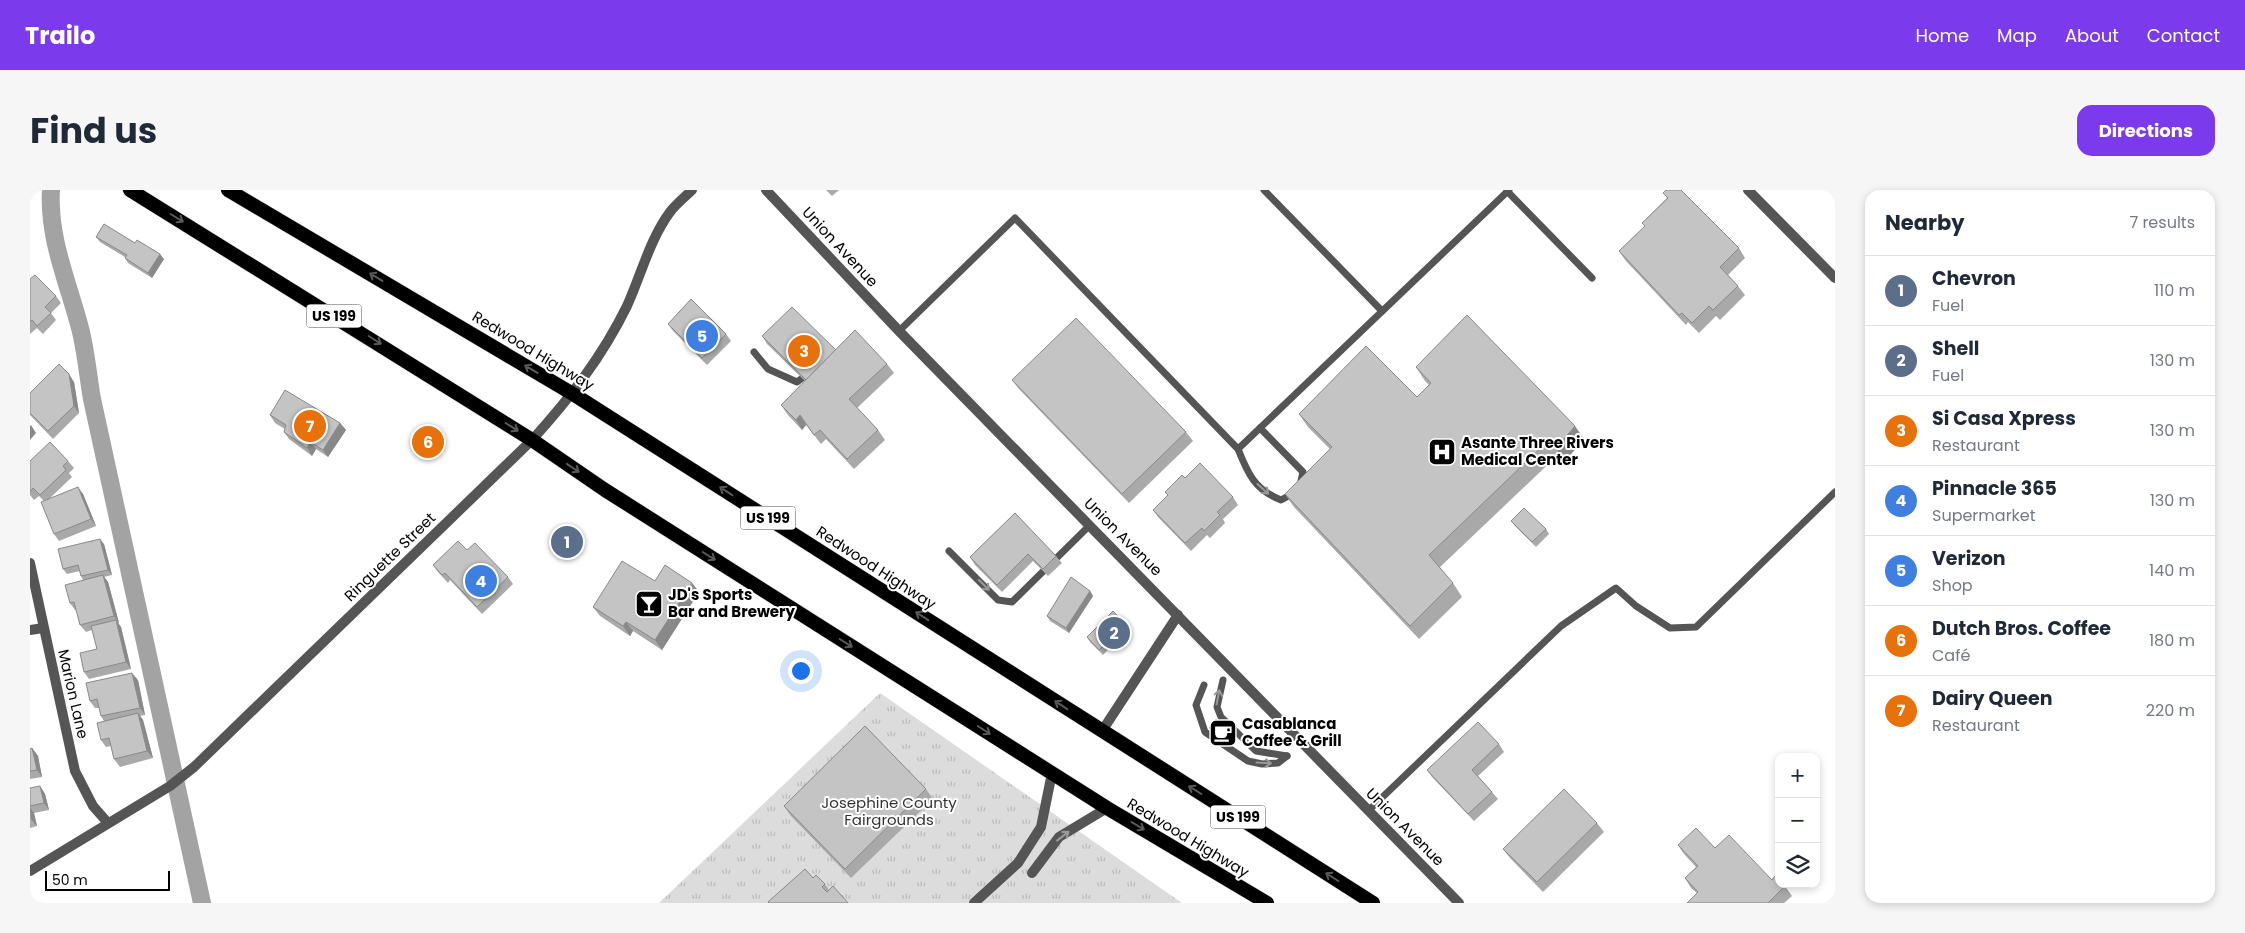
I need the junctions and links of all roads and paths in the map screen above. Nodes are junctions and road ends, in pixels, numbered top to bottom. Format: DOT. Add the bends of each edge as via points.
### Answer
graph roads {
  1 [pos="130,190"];
  2 [pos="228,190"];
  3 [pos="692,190"];
  4 [pos="766,190"];
  5 [pos="1264,190"];
  6 [pos="1748,190"];
  7 [pos="1508,191"];
  8 [pos="1592,278"];
  9 [pos="1835,278"];
  10 [pos="1382,310"];
  11 [pos="899,331"];
  12 [pos="754,352"];
  13 [pos="818,367"];
  14 [pos="574,394"];
  15 [pos="1260,428"];
  16 [pos="532,440"];
  17 [pos="1238,449"];
  18 [pos="1835,492"];
  19 [pos="1090,525"];
  20 [pos="949,551"];
  21 [pos="30,563"];
  22 [pos="1178,615"];
  23 [pos="43,628"];
  24 [pos="30,630"];
  25 [pos="1223,680"];
  26 [pos="1204,685"];
  27 [pos="1102,731"];
  28 [pos="1052,773"];
  29 [pos="1107,808"];
  30 [pos="1368,811"];
  31 [pos="108,823"];
  32 [pos="30,871"];
  33 [pos="1032,873"];
  34 [pos="1220,876"];
  35 [pos="974,903"];
  36 [pos="1253,903"];
  37 [pos="1267,903"];
  38 [pos="1373,903"];
  39 [pos="1460,903"];
  1 -- 16 [label="highway, Redwood Highway / US 199, one-way"];
  14 -- 2 [label="highway, Redwood Highway / US 199, one-way"];
  3 -- 14 [label="street, Ringuette Street" via="670,212 611,335"];
  4 -- 11 [label="street, Union Avenue"];
  5 -- 10 [label="lane"];
  6 -- 9 [label="street"];
  7 -- 8 [label="lane"];
  7 -- 10 [label="lane"];
  10 -- 15 [label="lane"];
  11 -- 17 [label="lane" via="1015,218"];
  11 -- 19 [label="street, Union Avenue"];
  12 -- 13 [label="lane" via="768,368 797,382"];
  14 -- 16 [label="street, Ringuette Street"];
  27 -- 14 [label="highway, Redwood Highway / US 199, one-way"];
  15 -- 17 [label="lane"];
  17 -- 15 [label="lane, one-way" via="1246,471 1265,493 1281,500 1299,490 1303,472"];
  16 -- 28 [label="highway, Redwood Highway / US 199, one-way" via="605,490"];
  16 -- 31 [label="street, Ringuette Street" via="214,749 170,786"];
  18 -- 30 [label="lane" via="1696,627 1670,628 1636,606 1616,588 1561,626"];
  20 -- 19 [label="lane, one-way" via="998,600 1012,602"];
  19 -- 22 [label="street, Union Avenue"];
  21 -- 23 [label="street, Marion Lane"];
  22 -- 27 [label="street"];
  22 -- 30 [label="street, Union Avenue"];
  23 -- 24 [label="street"];
  23 -- 31 [label="street, Marion Lane" via="75,771 93,806"];
  26 -- 25 [label="lane, one-way" via="1196,705 1205,732 1248,760 1262,764 1278,763 1287,756 1256,751 1221,717 1217,707"];
  38 -- 27 [label="highway, Redwood Highway / US 199, one-way"];
  28 -- 29 [label="highway, Redwood Highway / US 199"];
  28 -- 35 [label="street" via="1041,827 1018,863"];
  33 -- 29 [label="street, one-way" via="1059,837"];
  29 -- 34 [label="highway, Redwood Highway / US 199, one-way"];
  30 -- 39 [label="street, Union Avenue"];
  31 -- 32 [label="street, Ringuette Street"];
  34 -- 36 [label="highway"];
  34 -- 37 [label="highway, Redwood Highway / US 199"];
}
